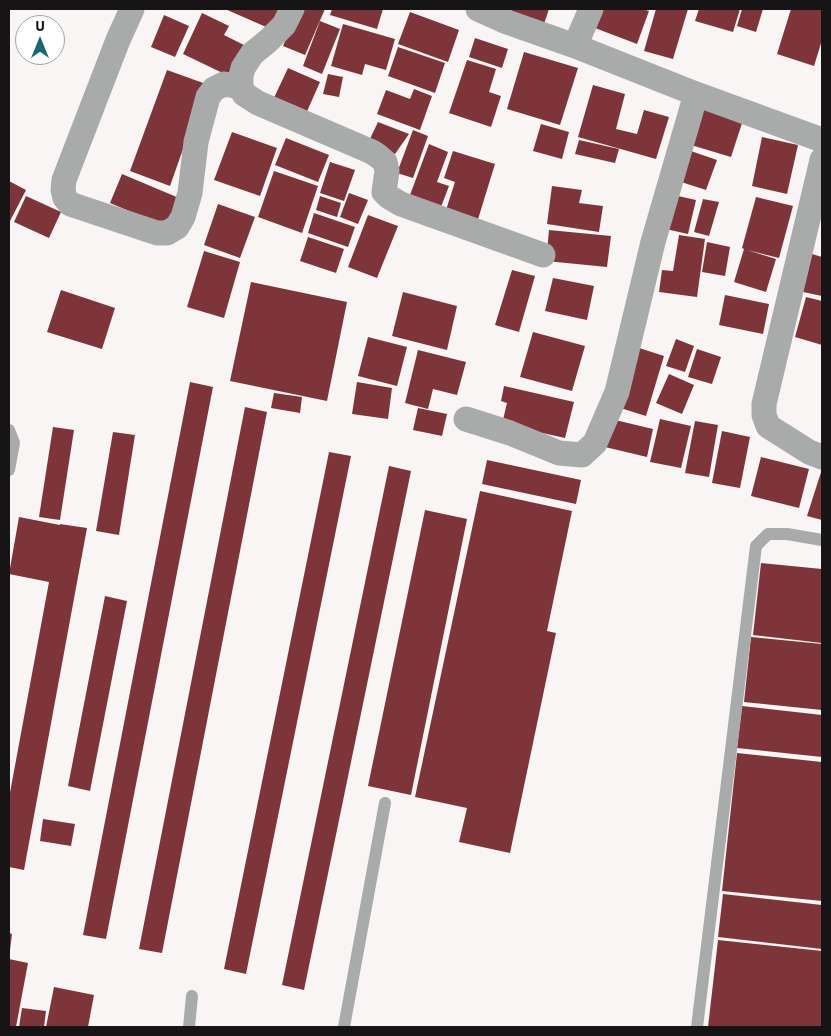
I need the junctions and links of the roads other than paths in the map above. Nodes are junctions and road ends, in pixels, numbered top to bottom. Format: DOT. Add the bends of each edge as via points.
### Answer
graph roads {
  1 [pos="132,9"];
  2 [pos="292,9"];
  3 [pos="478,9"];
  4 [pos="591,9"];
  5 [pos="576,46"];
  6 [pos="241,87"];
  7 [pos="696,94"];
  8 [pos="822,140"];
  9 [pos="822,160"];
  10 [pos="543,255"];
  11 [pos="466,419"];
  12 [pos="9,430"];
  13 [pos="822,457"];
  14 [pos="9,470"];
  15 [pos="822,540"];
  16 [pos="385,803"];
  17 [pos="192,996"];
  18 [pos="188,1027"];
  19 [pos="344,1027"];
  20 [pos="697,1027"];
  1 -- 6 [label="street" via="64,180 63,190 70,204 157,233 177,227 190,193 196,142 208,96 224,84"];
  2 -- 6 [label="street" via="284,25 252,54 243,68"];
  3 -- 5 [label="street"];
  4 -- 5 [label="street"];
  5 -- 7 [label="street"];
  6 -- 10 [label="street" via="244,94 258,103 378,156 385,162 384,192 388,197"];
  7 -- 8 [label="street"];
  7 -- 11 [label="street" via="653,242 617,392 595,443 582,455 559,453"];
  9 -- 13 [label="street" via="764,404 768,426 808,452"];
  12 -- 14 [label="lane" via="14,443"];
  15 -- 20 [label="lane" via="768,534 756,546"];
  16 -- 19 [label="lane"];
  17 -- 18 [label="lane"];
}
